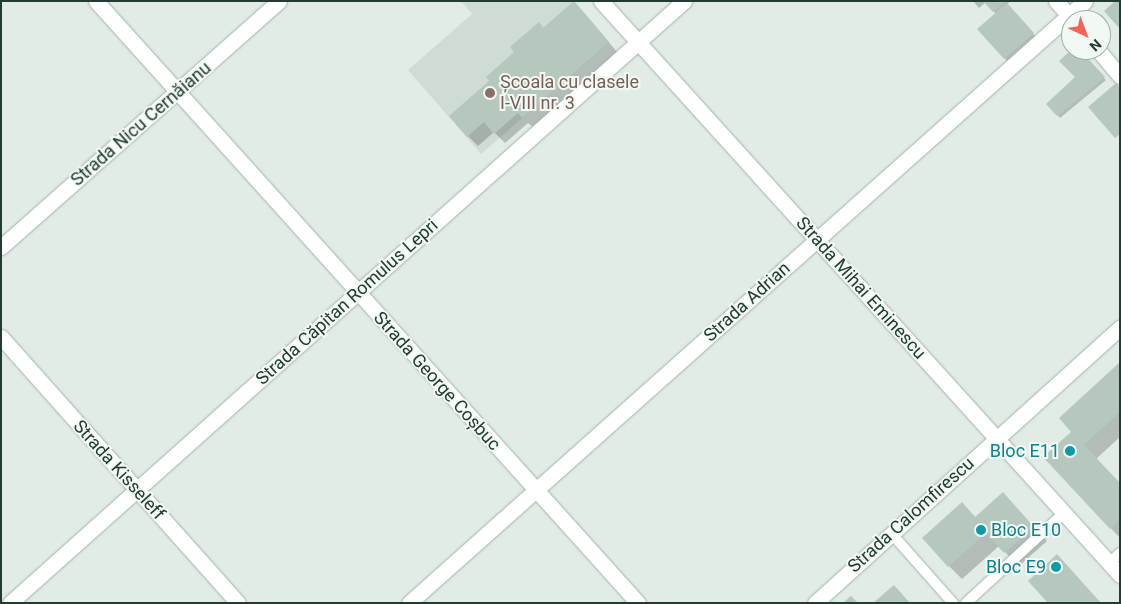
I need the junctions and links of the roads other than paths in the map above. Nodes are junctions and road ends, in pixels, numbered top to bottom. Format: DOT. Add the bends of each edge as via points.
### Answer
graph roads {
  1 [pos="96,1"];
  2 [pos="279,1"];
  3 [pos="602,1"];
  4 [pos="684,1"];
  5 [pos="1061,27"];
  6 [pos="639,44"];
  7 [pos="1106,60"];
  8 [pos="1120,76"];
  9 [pos="177,93"];
  10 [pos="818,240"];
  11 [pos="1,247"];
  12 [pos="357,291"];
  13 [pos="1120,327"];
  14 [pos="1,337"];
  15 [pos="996,437"];
  16 [pos="136,490"];
  17 [pos="535,491"];
  18 [pos="1064,513"];
  19 [pos="891,533"];
  20 [pos="1114,558"];
  21 [pos="1120,575"];
  22 [pos="10,603"];
  23 [pos="238,603"];
  24 [pos="409,603"];
  25 [pos="638,603"];
  26 [pos="815,603"];
  27 [pos="953,603"];
  28 [pos="966,603"];
  1 -- 9 [label="street, Strada George Coșbuc"];
  2 -- 9 [label="street, Strada Nicu Cernăianu"];
  3 -- 6 [label="street, Strada Mihai Eminescu"];
  4 -- 6 [label="street, Strada Căpitan Romulus Lepri"];
  5 -- 10 [label="street, Strada Adrian"];
  6 -- 10 [label="street, Strada Mihai Eminescu"];
  6 -- 12 [label="street, Strada Căpitan Romulus Lepri"];
  7 -- 8 [label="street"];
  9 -- 11 [label="street, Strada Nicu Cernăianu"];
  9 -- 12 [label="street, Strada George Coșbuc"];
  10 -- 15 [label="street, Strada Mihai Eminescu"];
  10 -- 17 [label="street, Strada Adrian"];
  12 -- 16 [label="street, Strada Căpitan Romulus Lepri"];
  12 -- 17 [label="street, Strada George Coșbuc"];
  13 -- 15 [label="street, Strada Calomfirescu"];
  14 -- 16 [label="street, Strada Kisseleff"];
  15 -- 18 [label="street, Strada Mihai Eminescu"];
  15 -- 19 [label="street, Strada Calomfirescu"];
  16 -- 22 [label="street, Strada Căpitan Romulus Lepri"];
  16 -- 23 [label="street, Strada Kisseleff"];
  17 -- 24 [label="street, Strada Adrian"];
  17 -- 25 [label="street, Strada George Coșbuc"];
  18 -- 20 [label="street, Strada Mihai Eminescu"];
  18 -- 28 [label="lane"];
  19 -- 26 [label="street, Strada Calomfirescu"];
  19 -- 27 [label="lane"];
  20 -- 21 [label="street, Strada Mihai Eminescu"];
}
